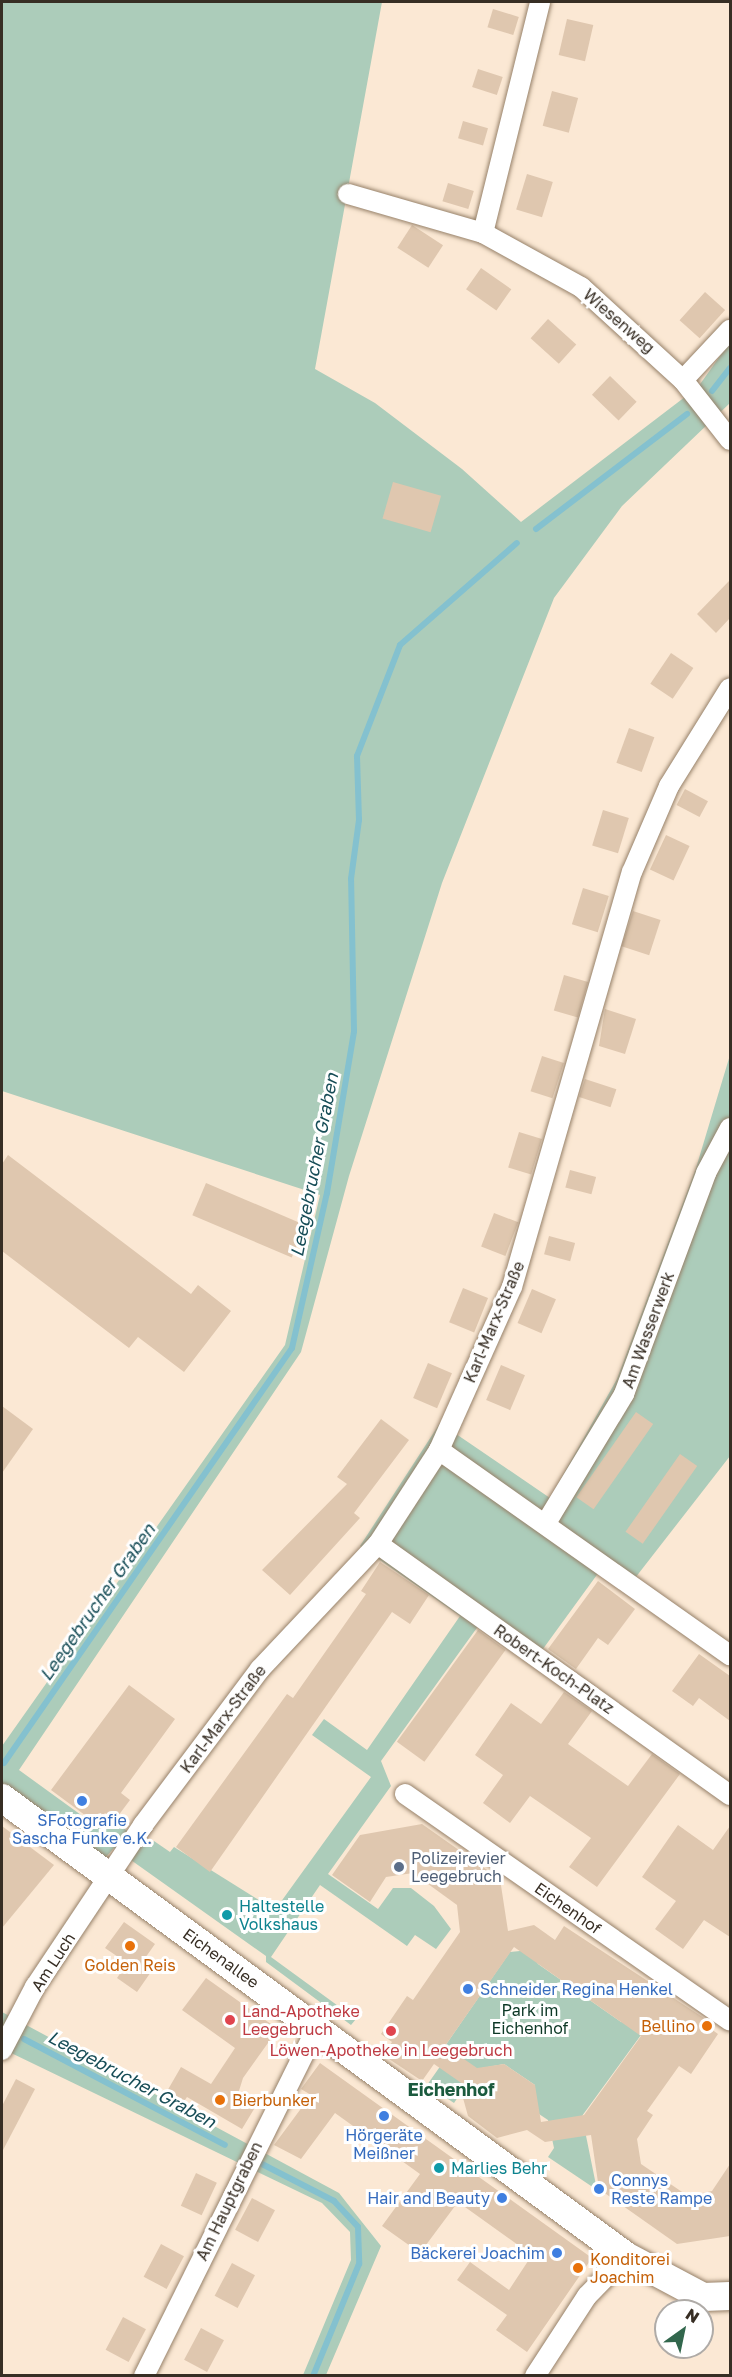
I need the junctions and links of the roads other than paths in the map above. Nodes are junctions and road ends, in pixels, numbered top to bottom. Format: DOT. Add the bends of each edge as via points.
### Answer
graph roads {
  1 [pos="540,2"];
  2 [pos="348,194"];
  3 [pos="483,233"];
  4 [pos="730,330"];
  5 [pos="683,380"];
  6 [pos="730,440"];
  7 [pos="730,688"];
  8 [pos="730,1128"];
  9 [pos="439,1450"];
  10 [pos="546,1523"];
  11 [pos="378,1544"];
  12 [pos="730,1655"];
  13 [pos="405,1794"];
  14 [pos="730,1795"];
  15 [pos="2,1798"];
  16 [pos="108,1876"];
  17 [pos="730,2021"];
  18 [pos="318,2028"];
  19 [pos="2,2050"];
  20 [pos="626,2256"];
  21 [pos="729,2303"];
  22 [pos="144,2376"];
  23 [pos="535,2376"];
  1 -- 3 [label="street"];
  2 -- 3 [label="street, Wiesenweg"];
  3 -- 5 [label="street, Wiesenweg" via="580,287"];
  4 -- 5 [label="street"];
  5 -- 6 [label="street, Wiesenweg"];
  7 -- 9 [label="street, Karl-Marx-Straße" via="669,786 632,872 512,1287"];
  8 -- 10 [label="street, Am Wasserwerk" via="706,1173 624,1394"];
  9 -- 10 [label="street"];
  9 -- 11 [label="street, Karl-Marx-Straße"];
  10 -- 12 [label="street"];
  11 -- 14 [label="street, Robert-Koch-Platz"];
  11 -- 16 [label="street, Karl-Marx-Straße" via="260,1669"];
  13 -- 17 [label="street, Eichenhof"];
  15 -- 16 [label="street, Eichenallee"];
  16 -- 18 [label="street, Eichenallee"];
  16 -- 19 [label="street, Am Luch"];
  18 -- 20 [label="street, Eichenallee"];
  18 -- 22 [label="street, Am Hauptgraben"];
  20 -- 21 [label="street, Eichenallee" via="703,2298"];
  20 -- 23 [label="street" via="587,2296"];
}
